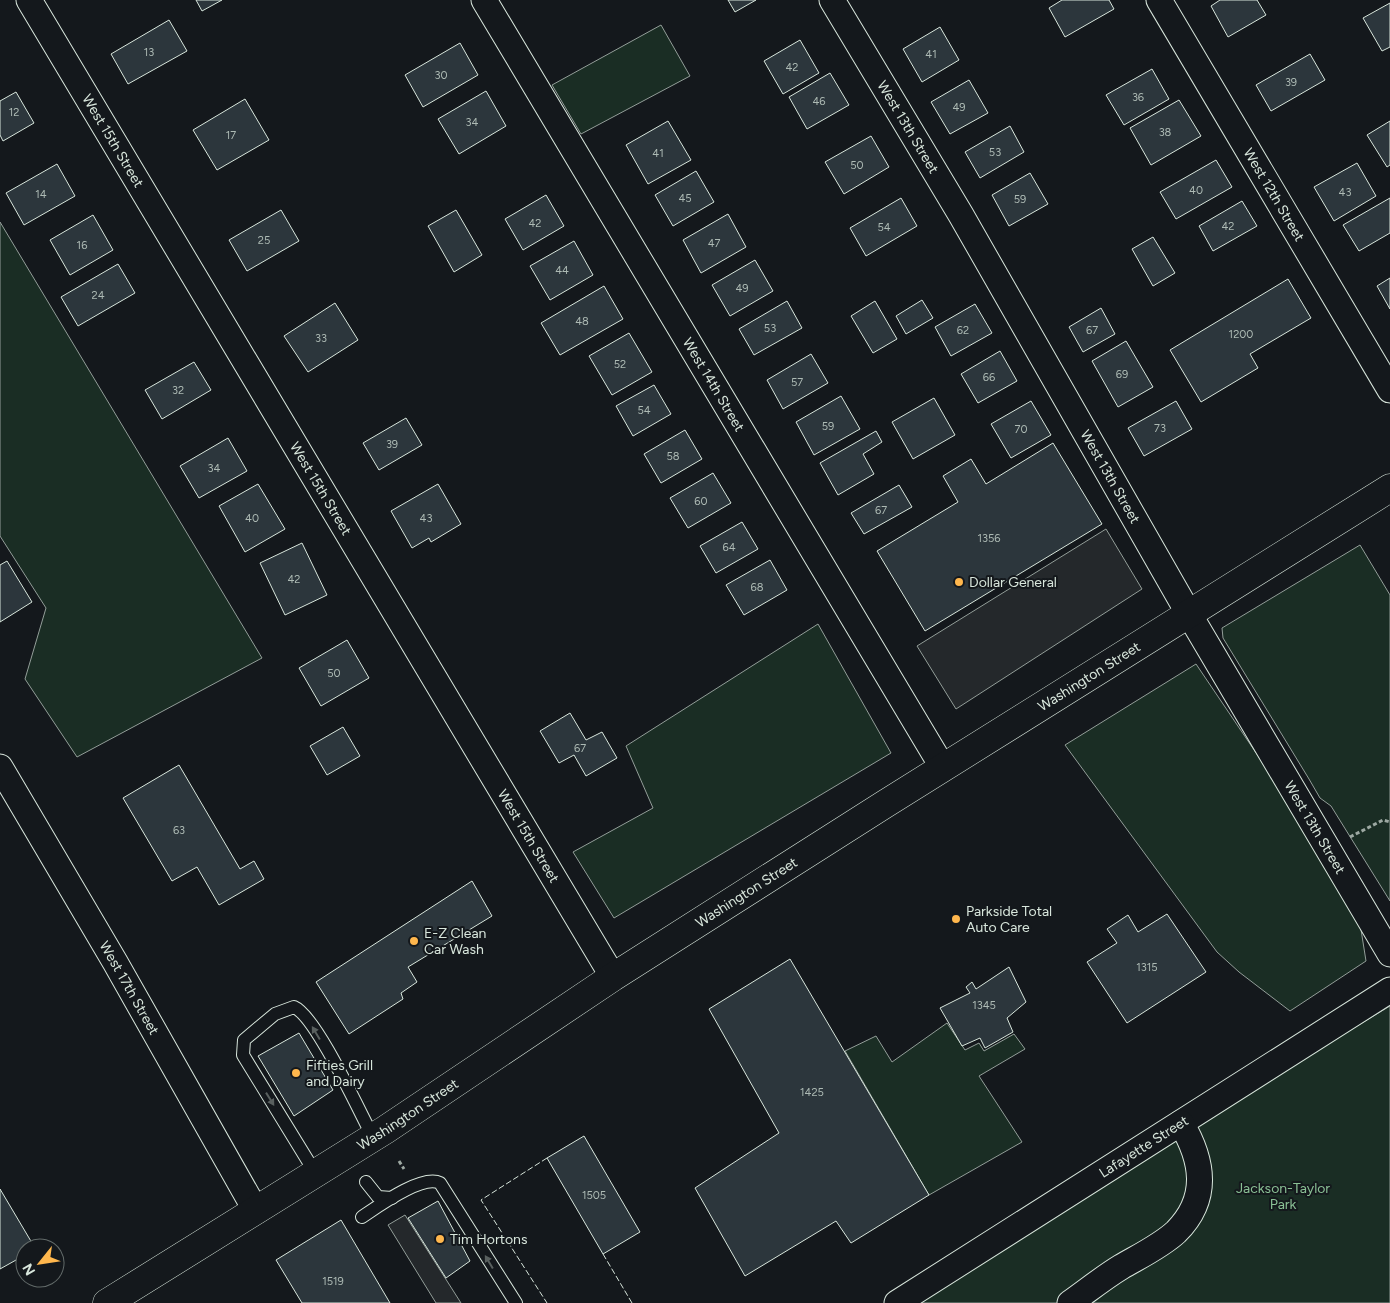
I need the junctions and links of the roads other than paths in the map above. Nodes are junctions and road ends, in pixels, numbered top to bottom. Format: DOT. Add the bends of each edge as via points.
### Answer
graph roads {
  1 [pos="29,0"];
  2 [pos="484,0"];
  3 [pos="832,0"];
  4 [pos="1159,0"];
  5 [pos="1390,390"];
  6 [pos="1390,488"];
  7 [pos="1189,614"];
  8 [pos="0,767"];
  9 [pos="943,768"];
  10 [pos="1390,954"];
  11 [pos="613,977"];
  12 [pos="1390,990"];
  13 [pos="1181,1123"];
  14 [pos="373,1138"];
  15 [pos="316,1174"];
  16 [pos="366,1182"];
  17 [pos="392,1198"];
  18 [pos="256,1211"];
  19 [pos="362,1217"];
  20 [pos="509,1300"];
  21 [pos="107,1303"];
  22 [pos="897,1303"];
  23 [pos="1070,1303"];
  1 -- 11 [label="street, West 15th Street"];
  2 -- 9 [label="street, West 14th Street"];
  3 -- 7 [label="street, West 13th Street" via="966,224"];
  4 -- 5 [label="street, West 12th Street"];
  6 -- 7 [label="main road, Washington Street"];
  7 -- 9 [label="main road, Washington Street"];
  7 -- 10 [label="street, West 13th Street"];
  8 -- 18 [label="street, West 17th Street" via="112,956"];
  9 -- 11 [label="main road, Washington Street"];
  11 -- 14 [label="main road, Washington Street"];
  12 -- 13 [label="street, Lafayette Street"];
  13 -- 22 [label="street, Lafayette Street"];
  13 -- 23 [label="street" via="1195,1147 1200,1179 1196,1200 1187,1218 1175,1232"];
  14 -- 15 [label="main road, Washington Street"];
  14 -- 15 [label="lane, one-way" via="306,1016 294,1008 275,1014 244,1040 243,1055"];
  15 -- 18 [label="main road, Washington Street"];
  16 -- 17 [label="lane" via="378,1197"];
  17 -- 19 [label="lane"];
  20 -- 17 [label="lane, one-way" via="440,1183 426,1183"];
  18 -- 21 [label="main road, Washington Street"];
}
